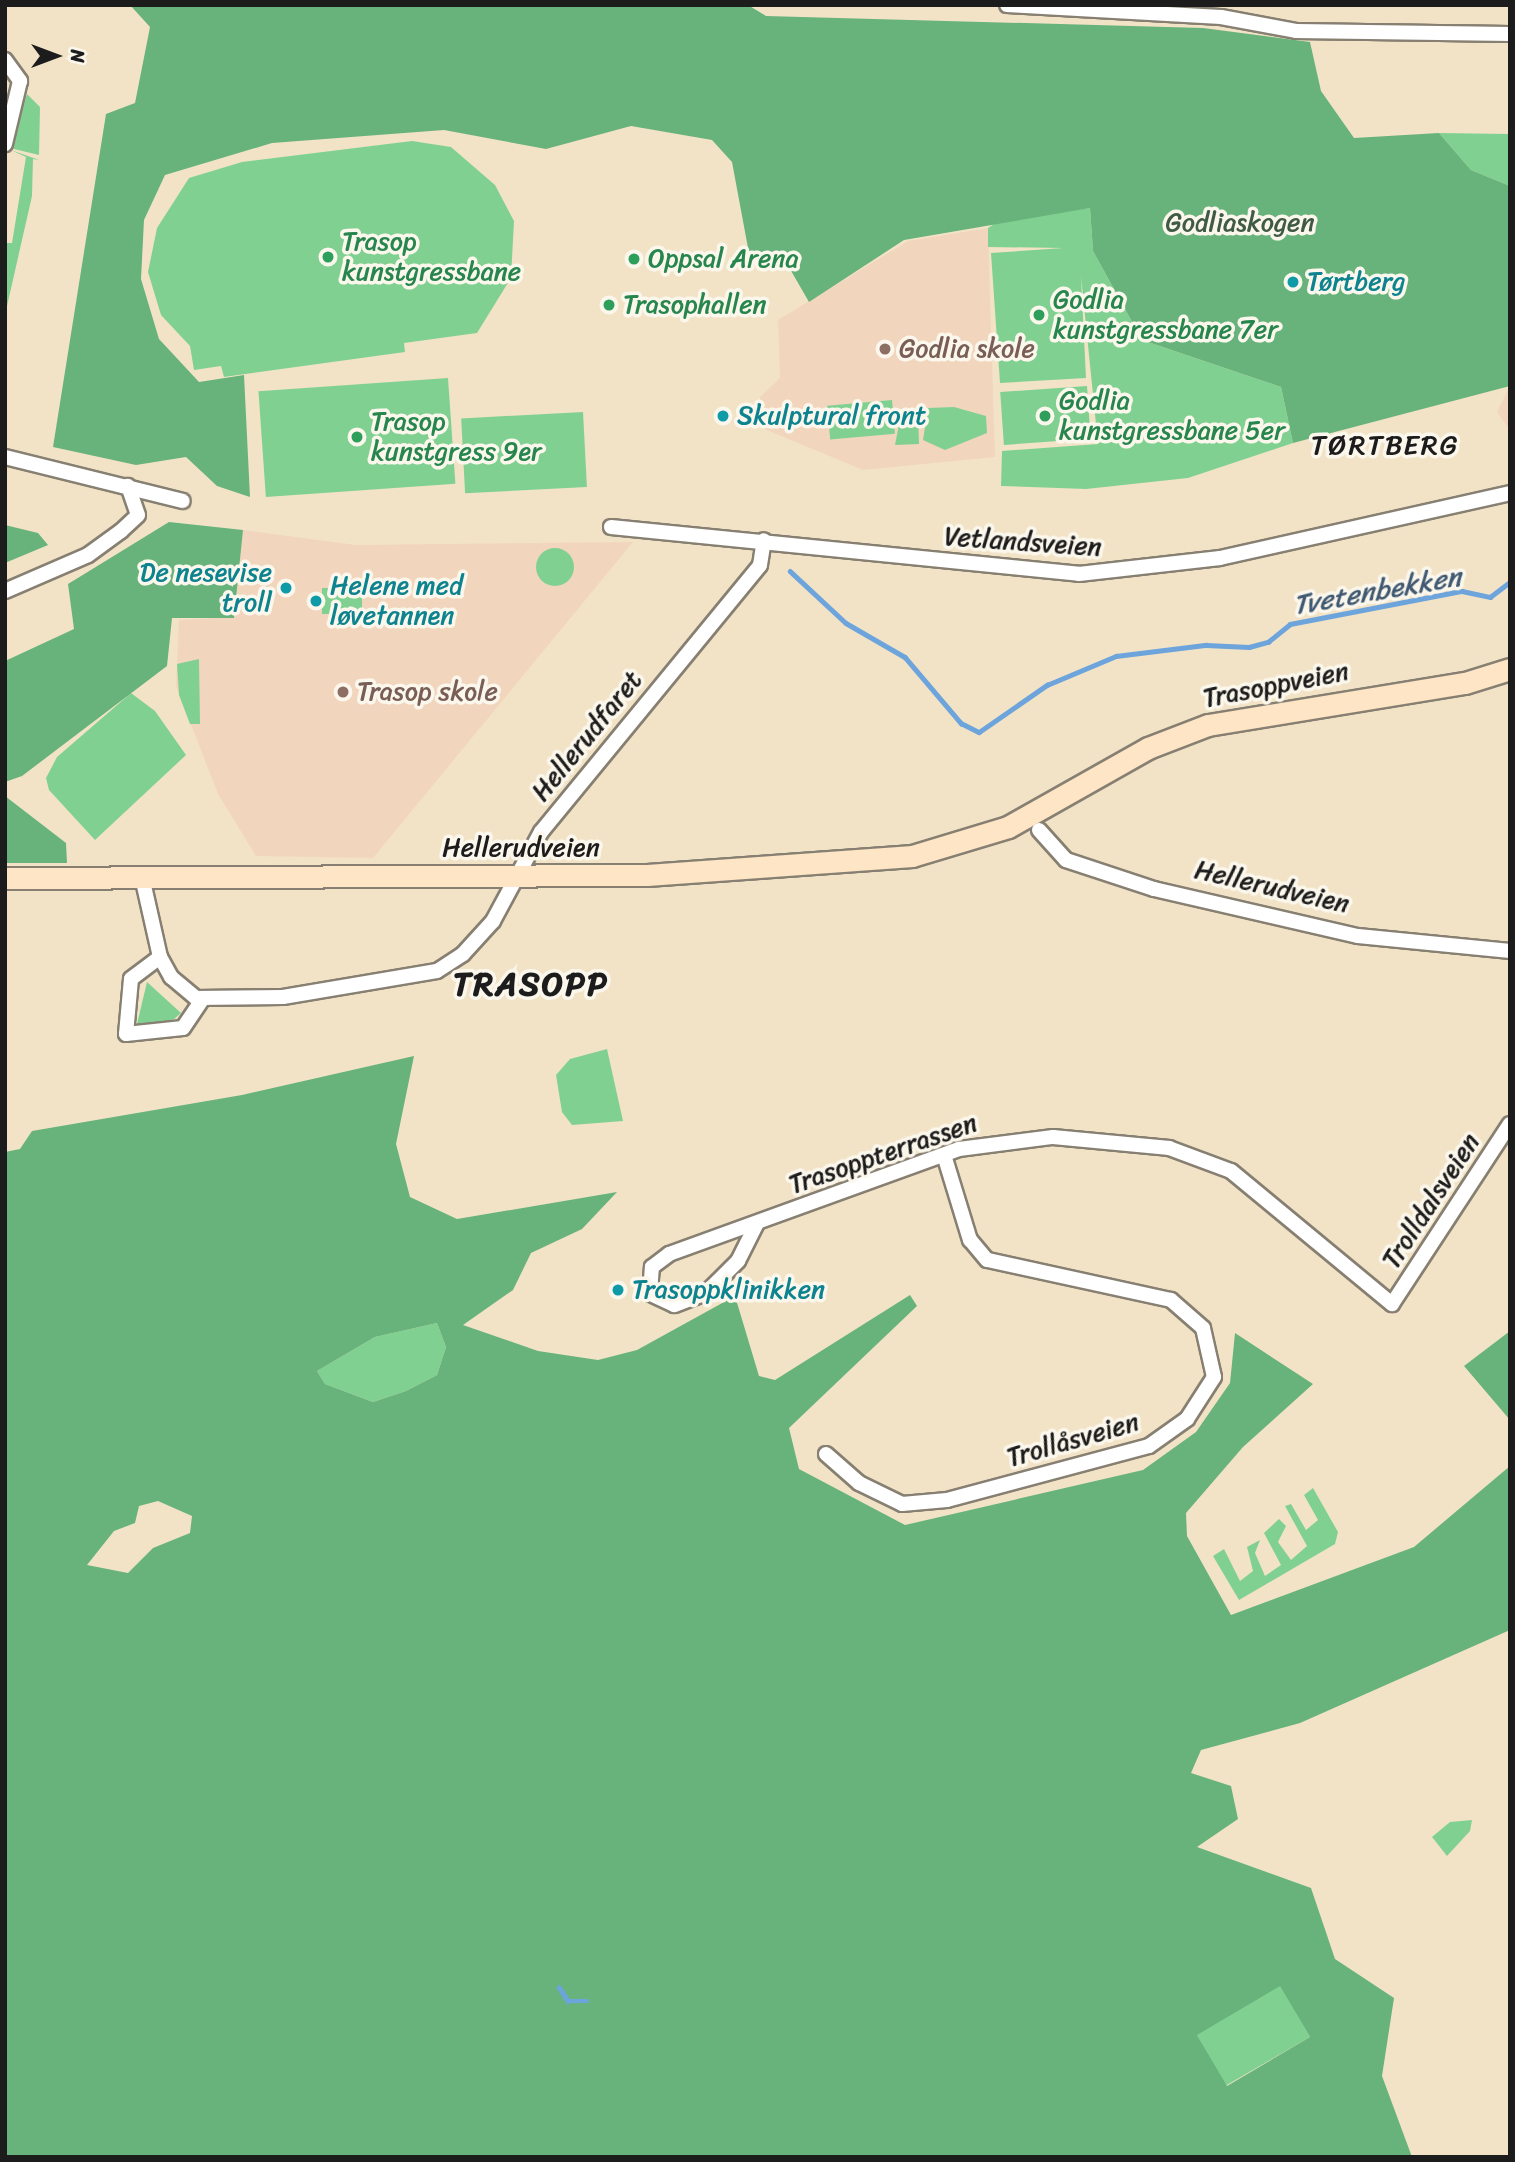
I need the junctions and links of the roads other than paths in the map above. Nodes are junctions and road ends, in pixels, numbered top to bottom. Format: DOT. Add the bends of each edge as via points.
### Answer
graph roads {
  1 [pos="1007,5"];
  2 [pos="1205,10"];
  3 [pos="1510,34"];
  4 [pos="5,60"];
  5 [pos="5,144"];
  6 [pos="5,457"];
  7 [pos="128,486"];
  8 [pos="1510,493"];
  9 [pos="183,501"];
  10 [pos="611,527"];
  11 [pos="764,540"];
  12 [pos="5,591"];
  13 [pos="1510,670"];
  14 [pos="1034,823"];
  15 [pos="142,877"];
  16 [pos="519,877"];
  17 [pos="5,878"];
  18 [pos="1510,951"];
  19 [pos="160,957"];
  20 [pos="202,1000"];
  21 [pos="1510,1124"];
  22 [pos="944,1155"];
  23 [pos="757,1223"];
  24 [pos="1392,1304"];
  25 [pos="827,1454"];
  1 -- 2 [label="street"];
  2 -- 3 [label="street" via="1296,32"];
  4 -- 5 [label="street" via="20,81"];
  6 -- 7 [label="street"];
  7 -- 9 [label="street"];
  7 -- 12 [label="street" via="138,515 121,531 69,565"];
  8 -- 11 [label="street, Vetlandsveien" via="1220,558 1124,572 1039,573"];
  10 -- 11 [label="street, Vetlandsveien"];
  11 -- 16 [label="street, Hellerudfaret" via="760,565 552,817"];
  13 -- 14 [label="main road, Trasoppveien" via="1465,683 1208,724 1147,748"];
  14 -- 16 [label="main road, Hellerudveien" via="954,848 887,860 728,873"];
  14 -- 18 [label="street, Hellerudveien" via="1066,860 1154,889 1358,936"];
  15 -- 16 [label="main road, Hellerudveien"];
  15 -- 17 [label="main road, Hellerudveien"];
  15 -- 19 [label="street"];
  16 -- 20 [label="street, Hellerudfaret" via="481,935 438,971 344,990"];
  19 -- 20 [label="street" via="184,990"];
  19 -- 20 [label="street" via="131,979 126,1034 183,1028"];
  21 -- 24 [label="street, Trolldalsveien"];
  22 -- 23 [label="street, Trasoppterrassen"];
  22 -- 24 [label="street, Trasoppterrassen" via="994,1141 1052,1137 1140,1144 1199,1157 1241,1177"];
  22 -- 25 [label="street, Trollåsveien" via="971,1240 987,1260 1171,1300 1203,1328 1214,1377 1187,1419 1149,1446 947,1500 902,1504 859,1483"];
  23 -- 23 [label="street, Trasoppterrassen" via="738,1261 706,1293 674,1305 650,1294 647,1279 661,1259"];
}
